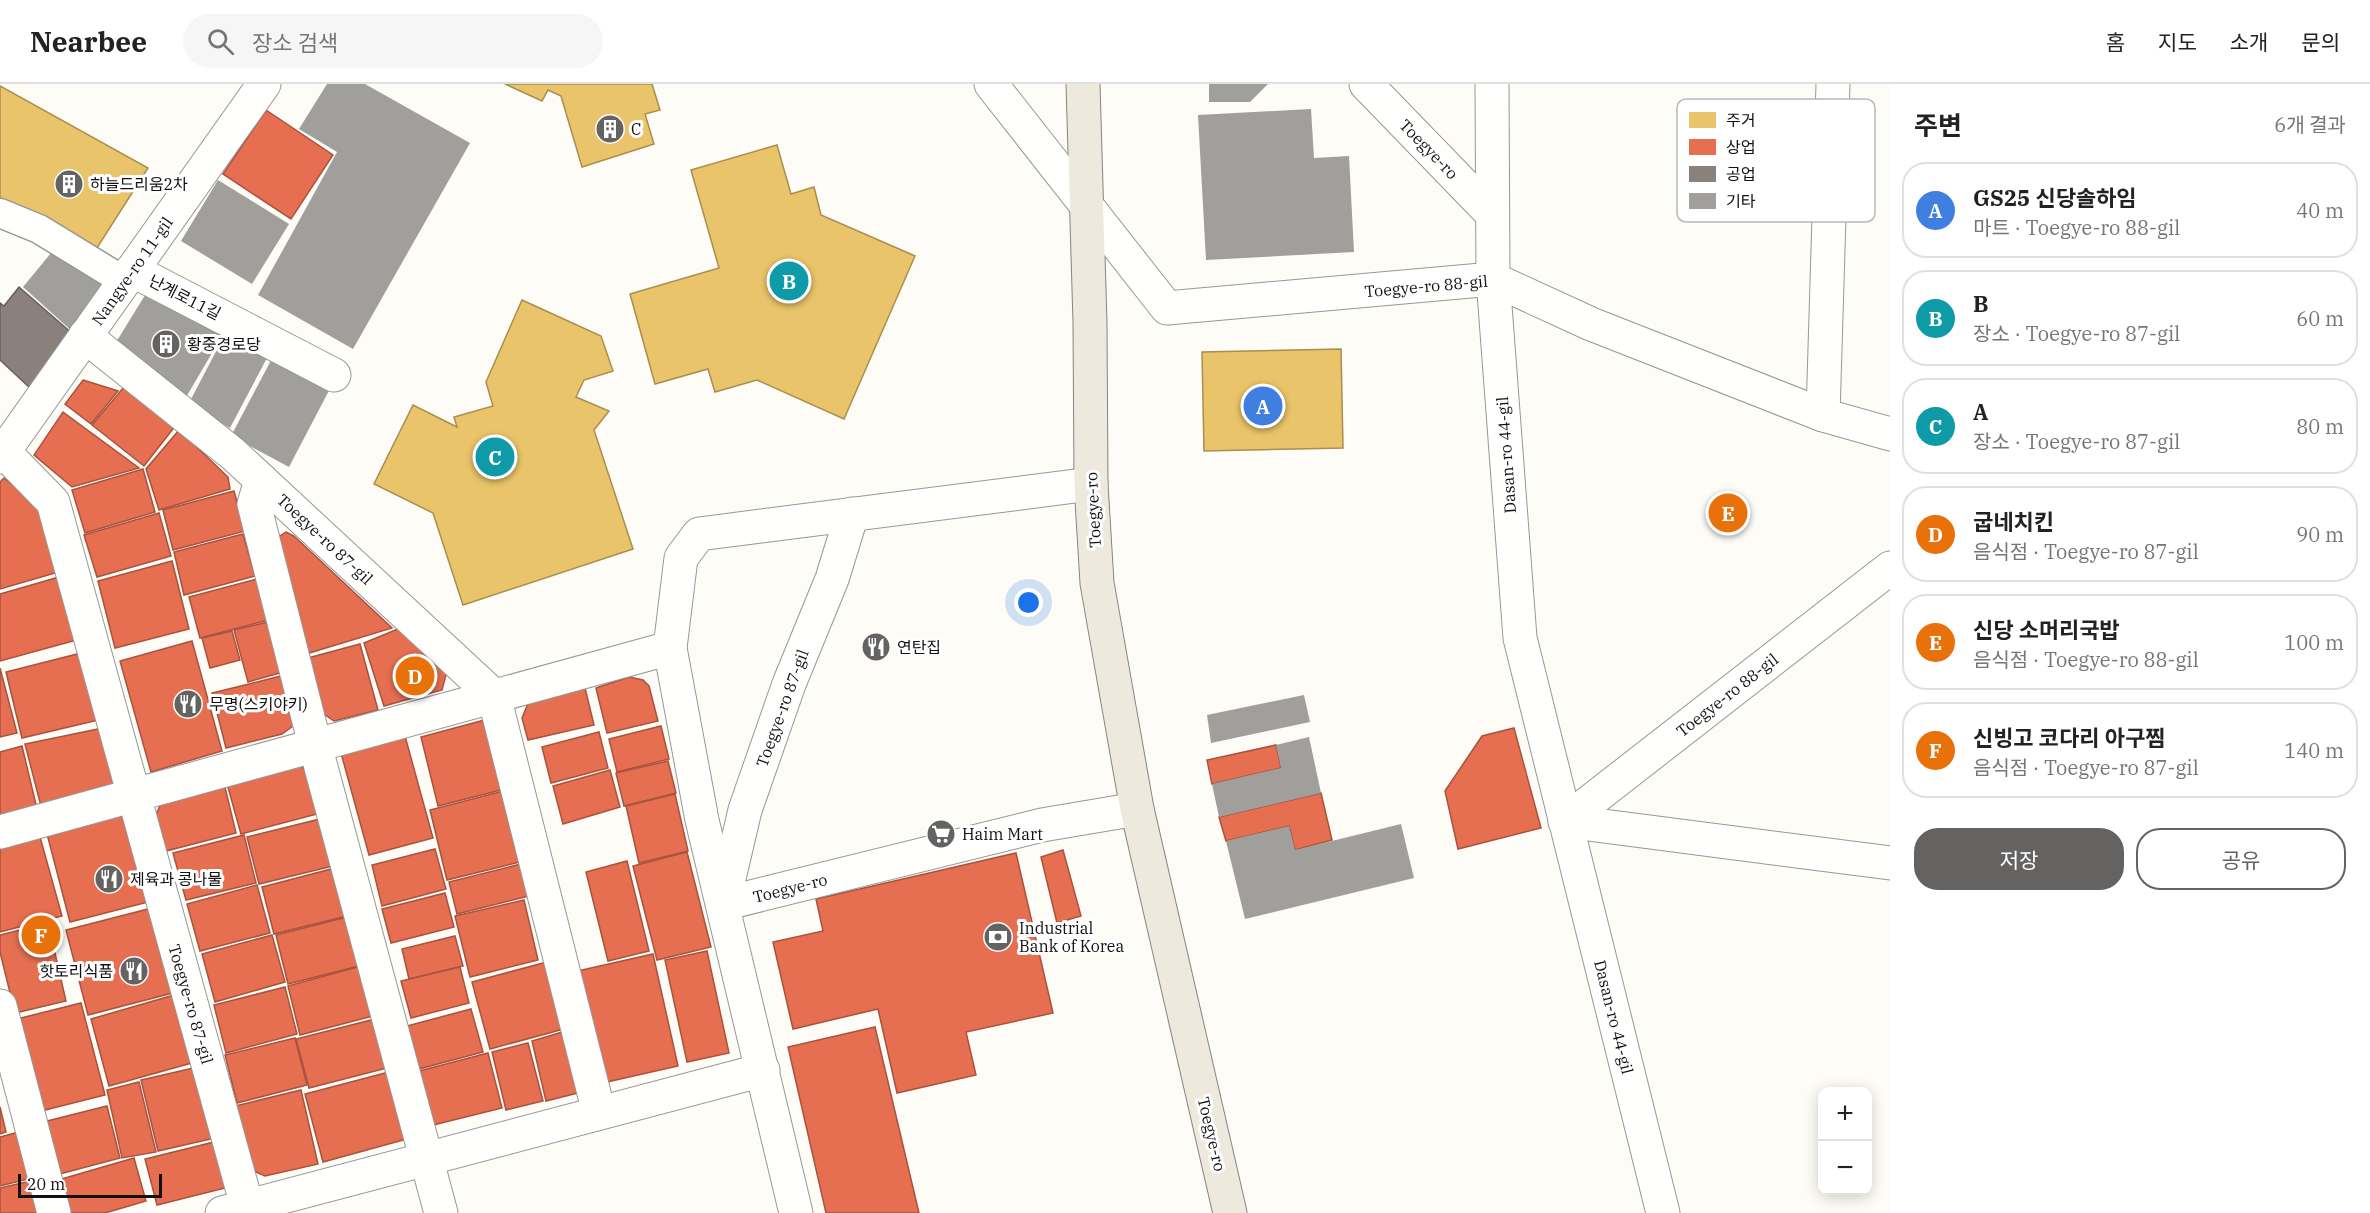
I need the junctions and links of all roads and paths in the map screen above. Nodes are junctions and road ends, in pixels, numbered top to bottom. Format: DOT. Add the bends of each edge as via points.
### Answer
graph roads {
  1 [pos="264,84"];
  2 [pos="991,84"];
  3 [pos="1083,84"];
  4 [pos="1366,84"];
  5 [pos="1492,84"];
  6 [pos="1833,84"];
  7 [pos="1833,99"];
  8 [pos="1086,207"];
  9 [pos="0,213"];
  10 [pos="1492,214"];
  11 [pos="1829,222"];
  12 [pos="128,275"];
  13 [pos="1493,279"];
  14 [pos="85,336"];
  15 [pos="334,375"];
  16 [pos="1823,415"];
  17 [pos="1890,434"];
  18 [pos="2,454"];
  19 [pos="261,480"];
  20 [pos="1091,484"];
  21 [pos="852,514"];
  22 [pos="1890,568"];
  23 [pos="670,648"];
  24 [pos="494,696"];
  25 [pos="315,745"];
  26 [pos="133,795"];
  27 [pos="1137,809"];
  28 [pos="1565,821"];
  29 [pos="0,832"];
  30 [pos="1890,863"];
  31 [pos="723,904"];
  32 [pos="0,1006"];
  33 [pos="763,1070"];
  34 [pos="599,1113"];
  35 [pos="426,1159"];
  36 [pos="239,1211"];
  37 [pos="54,1213"];
  38 [pos="441,1213"];
  39 [pos="796,1213"];
  40 [pos="1230,1213"];
  41 [pos="1663,1213"];
  1 -- 12 [label="street, Nangye-ro 11-gil"];
  2 -- 8 [label="street"];
  3 -- 8 [label="main road, Toegye-ro"];
  4 -- 10 [label="street, Toegye-ro"];
  5 -- 10 [label="street, Dasan-ro 44-gil"];
  6 -- 7 [label="street"];
  8 -- 13 [label="street, Toegye-ro 88-gil" via="1167,308"];
  8 -- 20 [label="main road, Toegye-ro"];
  9 -- 12 [label="lane"];
  10 -- 13 [label="street, Dasan-ro 44-gil"];
  11 -- 16 [label="street"];
  12 -- 14 [label="street, Nangye-ro 11-gil"];
  12 -- 15 [label="street, 난계로11길"];
  13 -- 16 [label="street, Toegye-ro 88-gil" via="1592,324"];
  13 -- 28 [label="street, Dasan-ro 44-gil" via="1520,638"];
  14 -- 18 [label="street, Nangye-ro 11-gil"];
  14 -- 19 [label="street, Toegye-ro 87-gil"];
  16 -- 17 [label="street, Toegye-ro 88-gil"];
  18 -- 26 [label="street, Toegye-ro 87-gil" via="53,502"];
  19 -- 24 [label="street, Toegye-ro 87-gil"];
  19 -- 25 [label="street, Toegye-ro 87-gil" via="254,504"];
  20 -- 21 [label="street, Toegye-ro 87-gil"];
  20 -- 27 [label="main road, Toegye-ro" via="1097,583"];
  21 -- 23 [label="street, Toegye-ro 87-gil" via="699,534 681,558"];
  21 -- 31 [label="street, Toegye-ro 87-gil" via="832,579 789,684 745,810"];
  22 -- 28 [label="street, Toegye-ro 88-gil"];
  23 -- 24 [label="street"];
  23 -- 31 [label="street, Toegye-ro 87-gil" via="702,820"];
  24 -- 25 [label="street"];
  24 -- 34 [label="street"];
  25 -- 26 [label="street"];
  25 -- 35 [label="street, Toegye-ro 87-gil"];
  26 -- 29 [label="street"];
  26 -- 36 [label="street, Toegye-ro 87-gil"];
  27 -- 31 [label="street, Toegye-ro" via="1042,825"];
  27 -- 40 [label="main road, Toegye-ro"];
  28 -- 30 [label="street"];
  28 -- 41 [label="street, Dasan-ro 44-gil"];
  31 -- 33 [label="street, Toegye-ro 87-gil"];
  32 -- 37 [label="street"];
  33 -- 34 [label="street"];
  33 -- 39 [label="street, Toegye-ro 87-gil"];
  34 -- 35 [label="street"];
  35 -- 36 [label="street"];
  35 -- 38 [label="street, Toegye-ro 87-gil"];
}
